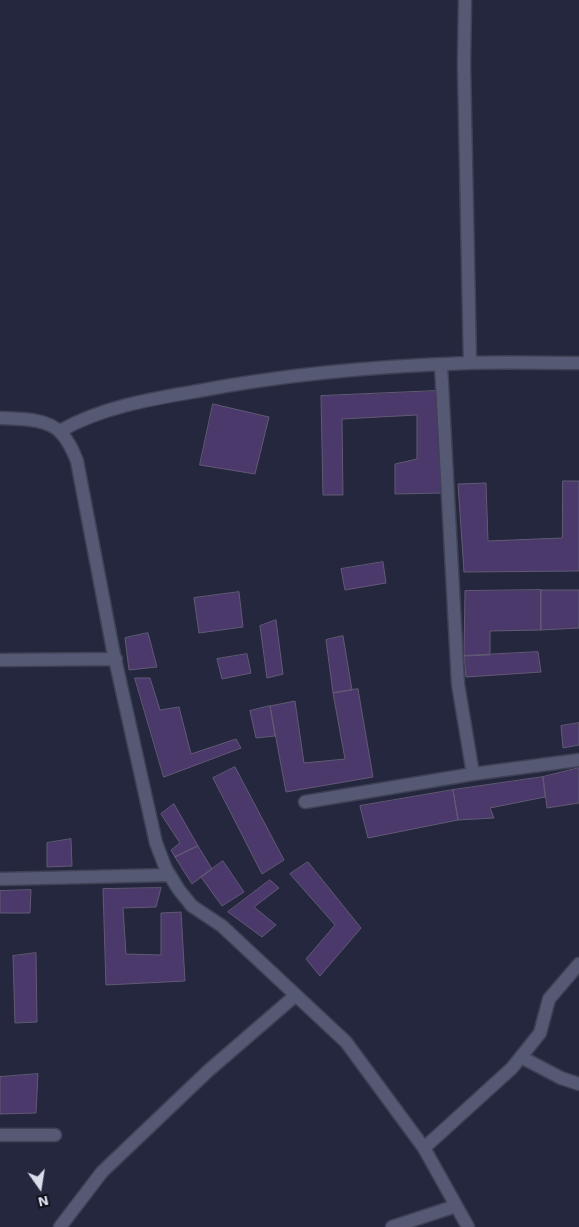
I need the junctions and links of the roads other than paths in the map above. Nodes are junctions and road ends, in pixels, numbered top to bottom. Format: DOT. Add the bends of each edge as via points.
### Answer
graph roads {
  1 [pos="465,0"];
  2 [pos="470,363"];
  3 [pos="579,363"];
  4 [pos="441,365"];
  5 [pos="0,418"];
  6 [pos="60,431"];
  7 [pos="116,659"];
  8 [pos="0,660"];
  9 [pos="579,760"];
  10 [pos="473,774"];
  11 [pos="305,802"];
  12 [pos="170,875"];
  13 [pos="0,879"];
  14 [pos="579,964"];
  15 [pos="296,995"];
  16 [pos="521,1057"];
  17 [pos="579,1084"];
  18 [pos="0,1135"];
  19 [pos="55,1135"];
  20 [pos="424,1148"];
  21 [pos="456,1206"];
  22 [pos="60,1227"];
  23 [pos="392,1227"];
  24 [pos="468,1227"];
  1 -- 2 [label="street"];
  2 -- 3 [label="street"];
  2 -- 4 [label="street"];
  4 -- 6 [label="street" via="305,374 252,381 142,401 96,415"];
  4 -- 10 [label="street" via="458,684"];
  5 -- 6 [label="street" via="34,421"];
  6 -- 7 [label="street" via="77,461"];
  7 -- 8 [label="street"];
  7 -- 12 [label="street" via="156,843"];
  9 -- 10 [label="street"];
  10 -- 11 [label="street"];
  12 -- 13 [label="street"];
  12 -- 15 [label="street" via="192,906 222,926"];
  14 -- 16 [label="street" via="549,999 540,1032"];
  15 -- 20 [label="street" via="346,1042"];
  15 -- 22 [label="street" via="208,1071 102,1172"];
  16 -- 17 [label="street"];
  16 -- 20 [label="street"];
  18 -- 19 [label="street"];
  20 -- 21 [label="street"];
  21 -- 23 [label="street"];
  21 -- 24 [label="street"];
}
